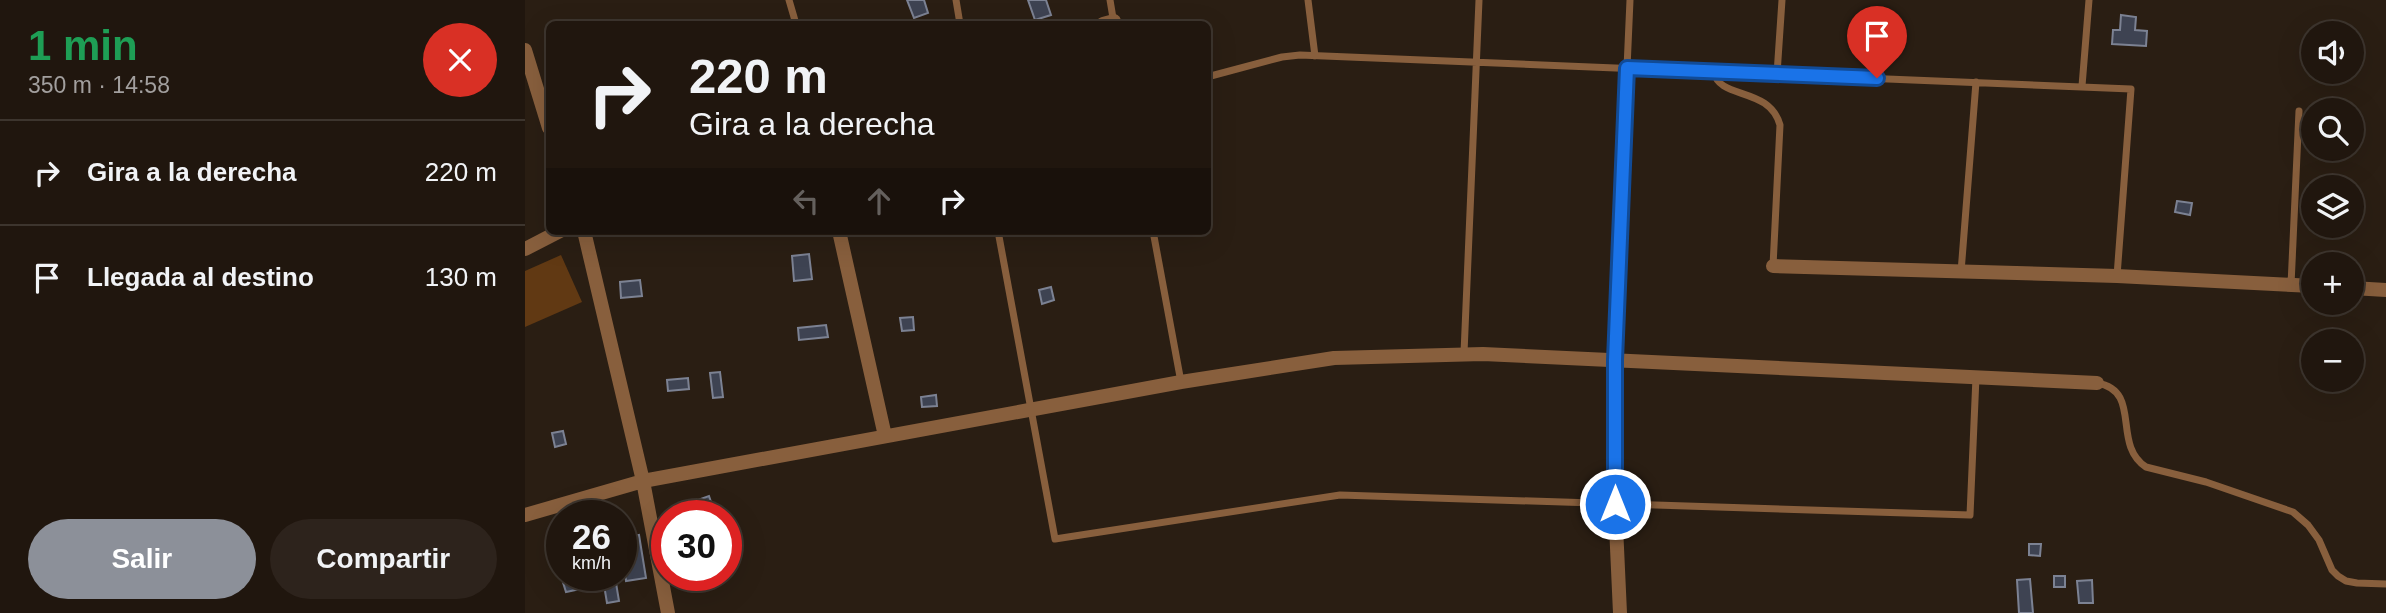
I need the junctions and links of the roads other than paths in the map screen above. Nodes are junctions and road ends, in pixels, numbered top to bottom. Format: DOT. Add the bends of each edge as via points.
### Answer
graph roads {
  1 [pos="789,0"];
  2 [pos="956,0"];
  3 [pos="1109,0"];
  4 [pos="1308,0"];
  5 [pos="1479,0"];
  6 [pos="1630,0"];
  7 [pos="1782,0"];
  8 [pos="2089,0"];
  9 [pos="795,21"];
  10 [pos="960,21"];
  11 [pos="1110,21"];
  12 [pos="525,50"];
  13 [pos="1315,56"];
  14 [pos="1476,62"];
  15 [pos="1627,68"];
  16 [pos="1714,72"];
  17 [pos="1777,74"];
  18 [pos="1211,75"];
  19 [pos="1976,82"];
  20 [pos="2081,86"];
  21 [pos="2299,111"];
  22 [pos="546,118"];
  23 [pos="552,235"];
  24 [pos="586,235"];
  25 [pos="840,235"];
  26 [pos="999,235"];
  27 [pos="1154,235"];
  28 [pos="525,249"];
  29 [pos="1773,266"];
  30 [pos="1961,272"];
  31 [pos="2117,276"];
  32 [pos="2291,285"];
  33 [pos="2301,285"];
  34 [pos="2364,289"];
  35 [pos="2386,290"];
  36 [pos="1464,353"];
  37 [pos="1615,360"];
  38 [pos="1976,377"];
  39 [pos="1181,382"];
  40 [pos="2097,383"];
  41 [pos="1031,411"];
  42 [pos="885,436"];
  43 [pos="643,481"];
  44 [pos="1615,504"];
  45 [pos="525,515"];
  46 [pos="2386,584"];
  47 [pos="668,613"];
  48 [pos="1620,613"];
  1 -- 9 [label="lane"];
  2 -- 10 [label="lane"];
  3 -- 11 [label="lane"];
  4 -- 13 [label="lane"];
  5 -- 14 [label="lane"];
  6 -- 15 [label="lane"];
  7 -- 17 [label="lane"];
  8 -- 20 [label="lane"];
  12 -- 22 [label="street"];
  13 -- 14 [label="lane"];
  13 -- 18 [label="lane" via="1282,57"];
  14 -- 15 [label="lane"];
  14 -- 36 [label="lane"];
  15 -- 16 [label="lane"];
  15 -- 37 [label="street"];
  16 -- 17 [label="lane"];
  16 -- 29 [label="lane" via="1723,85 1769,105 1778,117"];
  17 -- 19 [label="lane"];
  19 -- 20 [label="lane"];
  19 -- 30 [label="lane"];
  20 -- 31 [label="lane" via="2131,89"];
  21 -- 32 [label="lane"];
  23 -- 28 [label="street"];
  24 -- 43 [label="street"];
  25 -- 42 [label="street"];
  26 -- 41 [label="lane"];
  27 -- 39 [label="lane"];
  29 -- 30 [label="street"];
  30 -- 31 [label="street"];
  31 -- 32 [label="street"];
  32 -- 33 [label="street"];
  34 -- 35 [label="street"];
  36 -- 37 [label="street"];
  36 -- 39 [label="street" via="1334,358"];
  37 -- 38 [label="street"];
  37 -- 44 [label="street"];
  38 -- 40 [label="street"];
  38 -- 44 [label="lane" via="1970,515"];
  39 -- 41 [label="street"];
  40 -- 46 [label="lane" via="2118,392 2130,448 2139,463 2293,512 2319,540 2338,576 2357,583"];
  41 -- 42 [label="street"];
  41 -- 44 [label="lane" via="1055,539 1339,495"];
  42 -- 43 [label="street"];
  43 -- 45 [label="street"];
  43 -- 47 [label="street"];
  44 -- 48 [label="street"];
}
